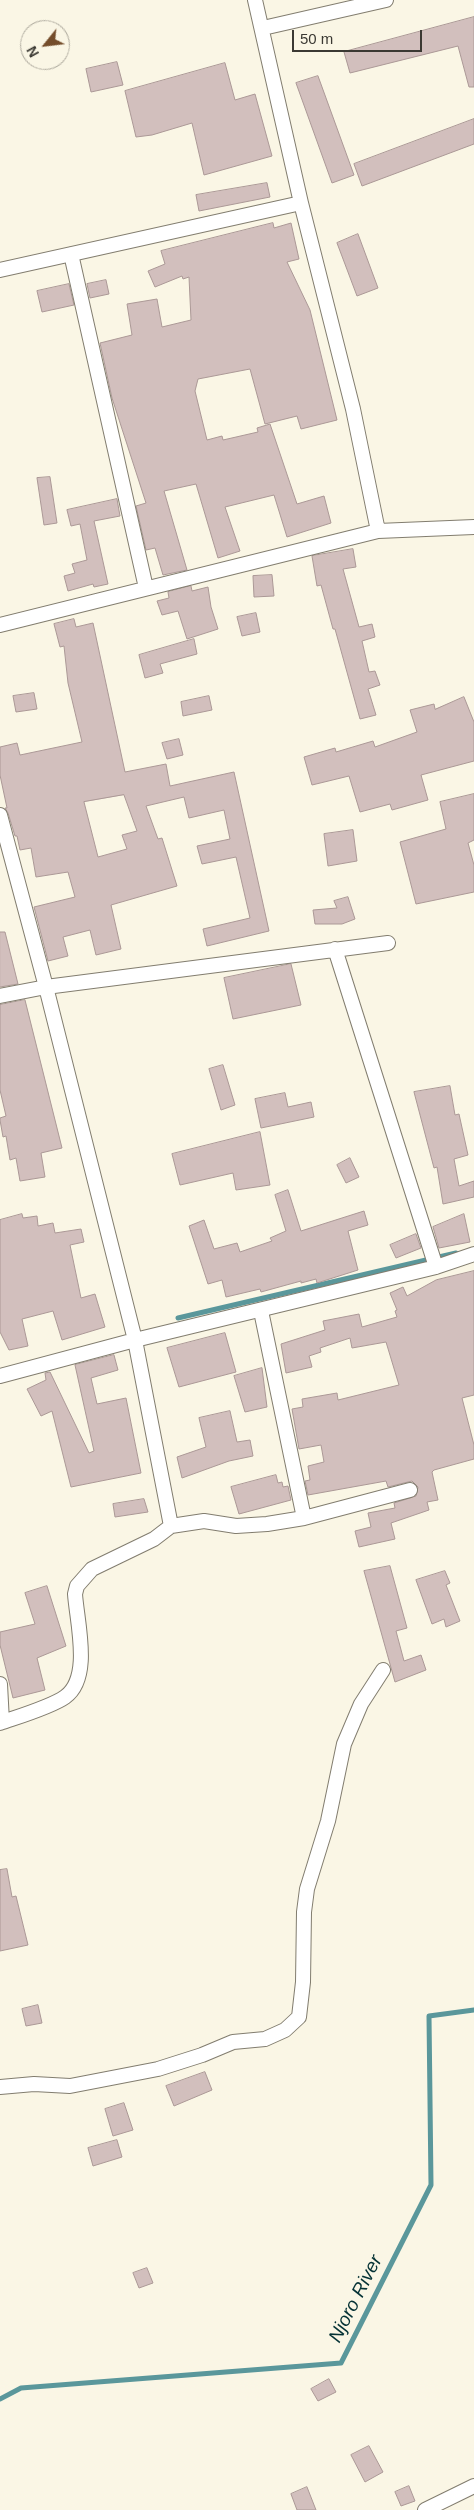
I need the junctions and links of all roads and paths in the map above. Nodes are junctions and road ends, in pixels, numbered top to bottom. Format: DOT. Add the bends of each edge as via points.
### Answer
graph roads {
  1 [pos="255,0"];
  2 [pos="386,0"];
  3 [pos="263,28"];
  4 [pos="301,203"];
  5 [pos="71,254"];
  6 [pos="0,270"];
  7 [pos="474,527"];
  8 [pos="378,531"];
  9 [pos="146,588"];
  10 [pos="0,625"];
  11 [pos="0,815"];
  12 [pos="388,942"];
  13 [pos="335,949"];
  14 [pos="46,987"];
  15 [pos="0,996"];
  16 [pos="474,1254"];
  17 [pos="436,1267"];
  18 [pos="261,1311"];
  19 [pos="134,1340"];
  20 [pos="0,1376"];
  21 [pos="410,1490"];
  22 [pos="304,1518"];
  23 [pos="170,1526"];
  24 [pos="383,1670"];
  25 [pos="0,1684"];
  26 [pos="1,1722"];
  27 [pos="0,2087"];
  28 [pos="474,2486"];
  29 [pos="424,2510"];
  1 -- 3 [label="street"];
  2 -- 3 [label="street"];
  3 -- 4 [label="street"];
  4 -- 5 [label="street"];
  4 -- 8 [label="street" via="353,409"];
  5 -- 6 [label="street"];
  5 -- 9 [label="street"];
  7 -- 8 [label="street"];
  8 -- 9 [label="street"];
  9 -- 10 [label="street"];
  11 -- 14 [label="street"];
  12 -- 13 [label="street"];
  13 -- 14 [label="street"];
  13 -- 17 [label="street"];
  14 -- 15 [label="street"];
  14 -- 19 [label="street"];
  16 -- 17 [label="street"];
  17 -- 18 [label="street"];
  18 -- 19 [label="street"];
  18 -- 22 [label="street"];
  19 -- 20 [label="street"];
  19 -- 23 [label="street"];
  21 -- 22 [label="street"];
  22 -- 23 [label="street" via="236,1526 204,1521"];
  23 -- 26 [label="street" via="154,1539 92,1569 77,1586 79,1679 65,1697"];
  24 -- 27 [label="street" via="361,1704 344,1744 328,1821 307,1889 304,1982 299,2017 285,2030 265,2039 233,2042 158,2069 70,2086 34,2084"];
  25 -- 26 [label="street"];
  28 -- 29 [label="street"];
}
